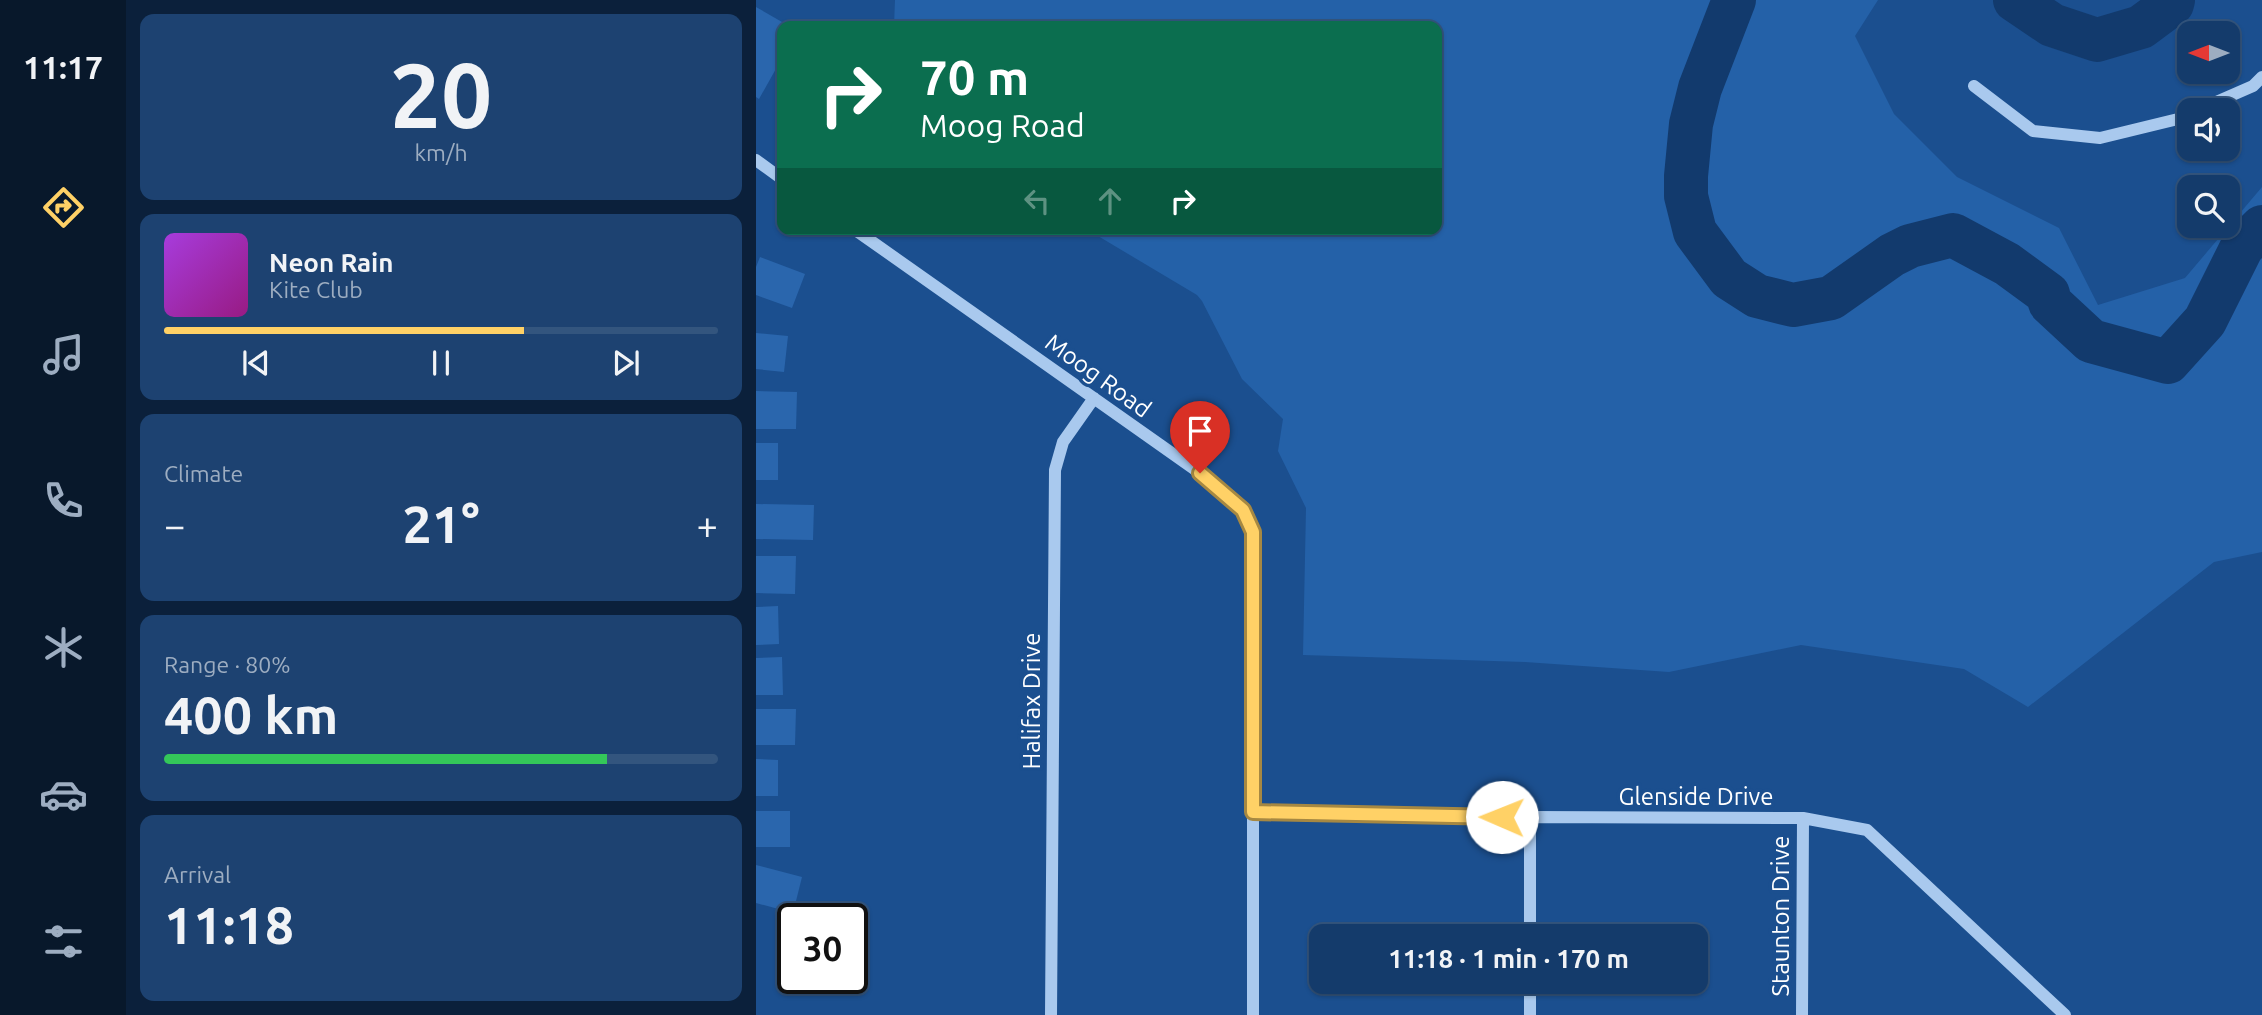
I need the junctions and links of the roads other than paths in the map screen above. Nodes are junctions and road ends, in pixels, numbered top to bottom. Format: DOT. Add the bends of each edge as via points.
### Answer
graph roads {
  1 [pos="2262,77"];
  2 [pos="1974,86"];
  3 [pos="2226,98"];
  4 [pos="2177,117"];
  5 [pos="756,160"];
  6 [pos="777,175"];
  7 [pos="863,235"];
  8 [pos="1094,398"];
  9 [pos="1253,812"];
  10 [pos="1530,817"];
  11 [pos="1802,818"];
  12 [pos="1530,924"];
  13 [pos="1530,994"];
  14 [pos="1051,1015"];
  15 [pos="1253,1015"];
  16 [pos="1530,1015"];
  17 [pos="1802,1015"];
  18 [pos="2065,1015"];
  1 -- 3 [label="street"];
  2 -- 4 [label="street" via="2033,131 2100,138"];
  5 -- 6 [label="street"];
  7 -- 8 [label="street, Moog Road"];
  8 -- 9 [label="street, Moog Road" via="1200,473 1243,510 1253,532"];
  8 -- 14 [label="street, Halifax Drive" via="1063,442 1055,470"];
  9 -- 10 [label="street, Glenside Drive"];
  9 -- 15 [label="street, Moog Road"];
  10 -- 11 [label="street, Glenside Drive"];
  10 -- 12 [label="street"];
  11 -- 17 [label="street, Staunton Drive"];
  11 -- 18 [label="street, Glenside Drive" via="1867,830"];
  13 -- 16 [label="street"];
}
